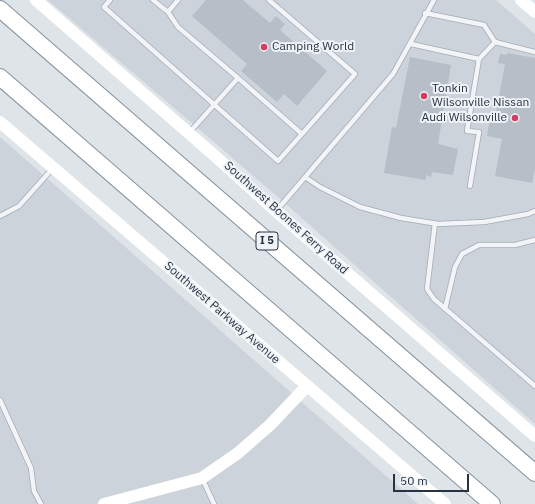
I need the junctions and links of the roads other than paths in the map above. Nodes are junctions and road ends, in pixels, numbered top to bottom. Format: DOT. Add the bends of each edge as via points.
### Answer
graph roads {
  1 [pos="110,0"];
  2 [pos="153,0"];
  3 [pos="178,0"];
  4 [pos="269,0"];
  5 [pos="434,0"];
  6 [pos="521,0"];
  7 [pos="43,4"];
  8 [pos="0,9"];
  9 [pos="168,12"];
  10 [pos="535,12"];
  11 [pos="426,14"];
  12 [pos="495,42"];
  13 [pos="411,44"];
  14 [pos="535,52"];
  15 [pos="479,59"];
  16 [pos="0,77"];
  17 [pos="238,78"];
  18 [pos="214,104"];
  19 [pos="0,122"];
  20 [pos="189,133"];
  21 [pos="302,134"];
  22 [pos="54,168"];
  23 [pos="305,177"];
  24 [pos="470,186"];
  25 [pos="276,211"];
  26 [pos="535,211"];
  27 [pos="0,216"];
  28 [pos="434,223"];
  29 [pos="535,240"];
  30 [pos="445,309"];
  31 [pos="307,386"];
  32 [pos="535,386"];
  33 [pos="0,400"];
  34 [pos="535,436"];
  35 [pos="535,473"];
  36 [pos="202,478"];
  37 [pos="41,504"];
  38 [pos="104,504"];
  39 [pos="214,504"];
  40 [pos="445,504"];
  41 [pos="492,504"];
  1 -- 18 [label="lane" via="104,6"];
  2 -- 9 [label="lane"];
  3 -- 9 [label="lane"];
  4 -- 21 [label="lane" via="355,74"];
  5 -- 11 [label="lane"];
  6 -- 10 [label="street"];
  7 -- 20 [label="street, Southwest Boones Ferry Road"];
  8 -- 35 [label="highway, I 5"];
  9 -- 17 [label="lane" via="178,27"];
  11 -- 12 [label="lane" via="484,25"];
  11 -- 13 [label="lane"];
  12 -- 14 [label="lane"];
  12 -- 15 [label="lane"];
  13 -- 15 [label="lane"];
  13 -- 23 [label="lane" via="393,74"];
  15 -- 24 [label="lane" via="467,131 478,132"];
  16 -- 41 [label="highway"];
  17 -- 18 [label="lane"];
  17 -- 21 [label="lane"];
  18 -- 20 [label="lane"];
  18 -- 21 [label="lane" via="278,161"];
  19 -- 22 [label="street, Southwest Parkway Avenue"];
  20 -- 25 [label="street, Southwest Boones Ferry Road"];
  22 -- 27 [label="lane" via="19,206"];
  22 -- 31 [label="street, Southwest Parkway Avenue"];
  23 -- 25 [label="lane"];
  23 -- 28 [label="lane" via="360,207 401,218"];
  25 -- 34 [label="street, Southwest Boones Ferry Road"];
  26 -- 28 [label="lane" via="484,222"];
  28 -- 30 [label="lane" via="427,289"];
  29 -- 30 [label="lane" via="515,245 480,245 462,254 455,267"];
  30 -- 32 [label="lane"];
  31 -- 36 [label="street" via="270,426 238,453"];
  31 -- 40 [label="street, Southwest Parkway Avenue"];
  33 -- 37 [label="lane" via="32,468 34,491"];
  36 -- 38 [label="street"];
  36 -- 39 [label="lane"];
}
